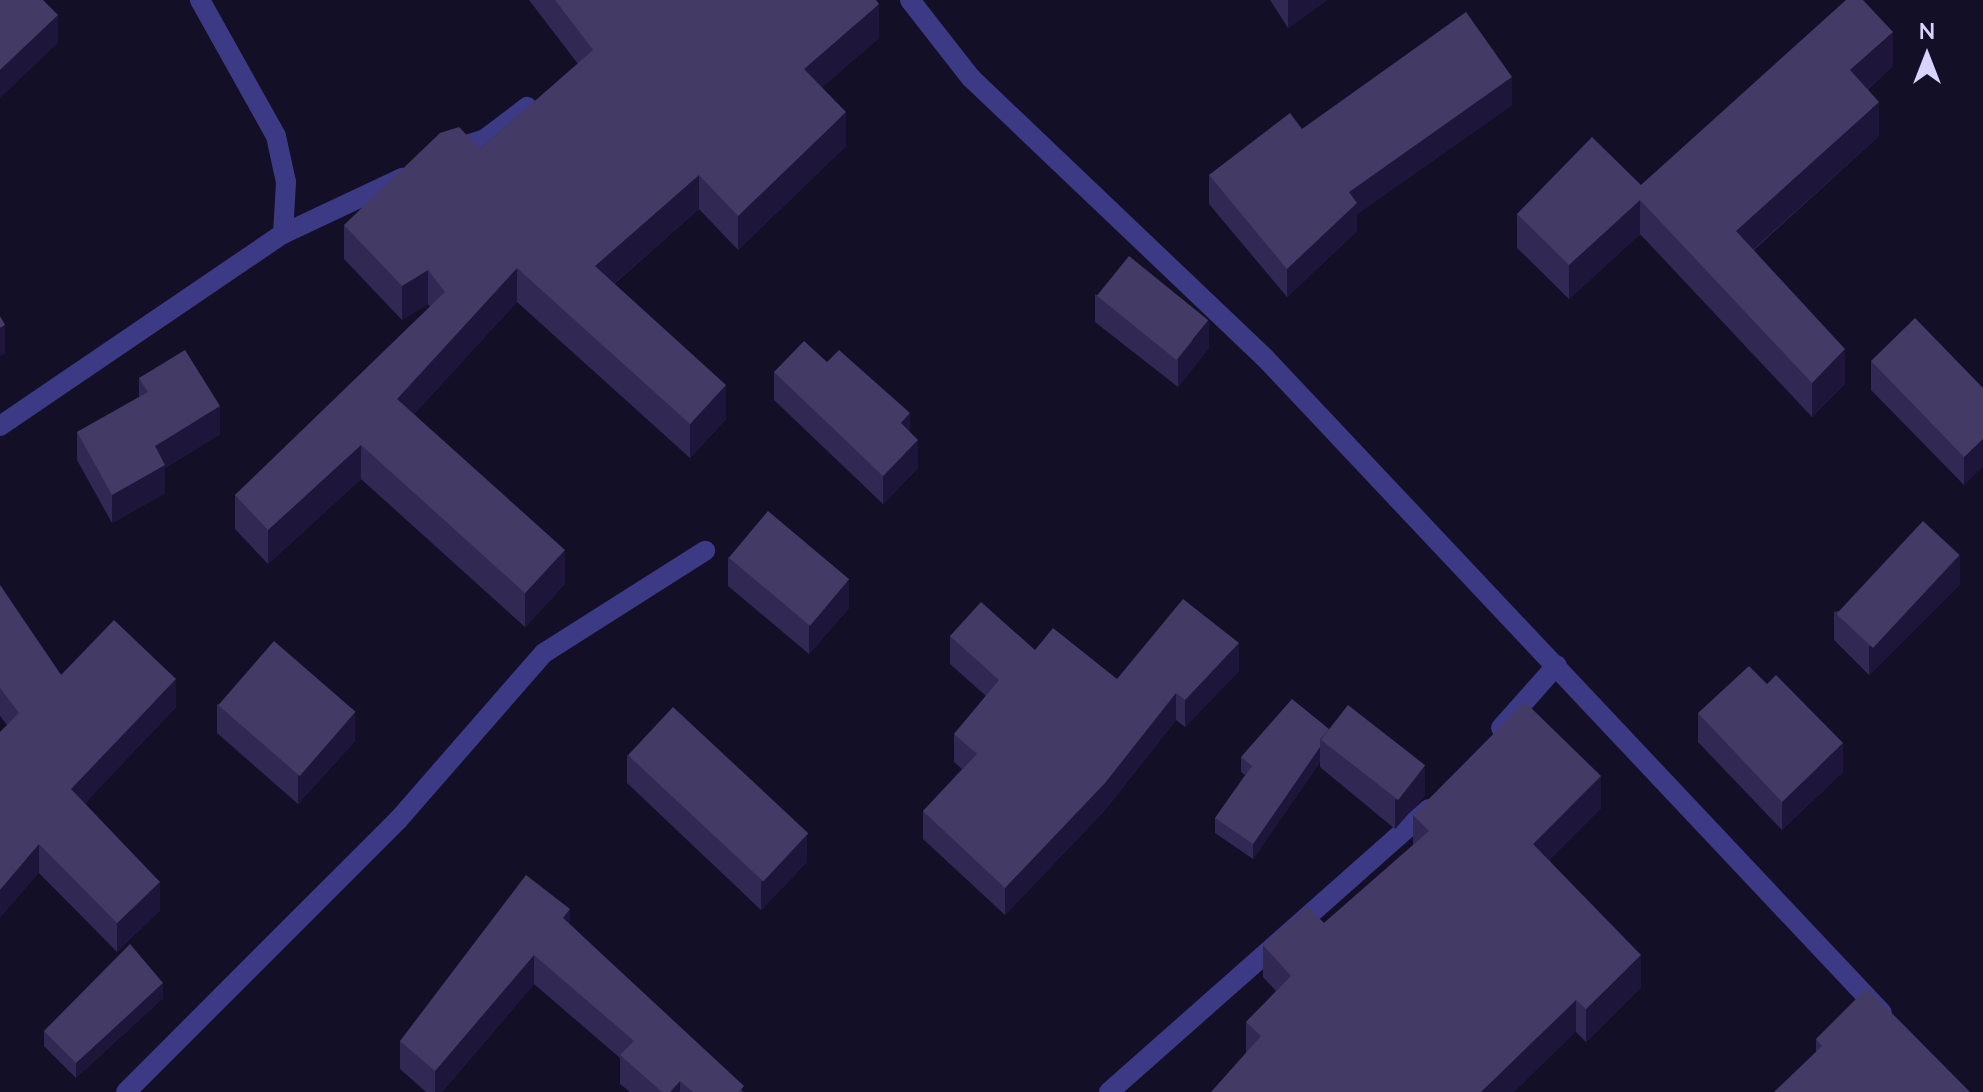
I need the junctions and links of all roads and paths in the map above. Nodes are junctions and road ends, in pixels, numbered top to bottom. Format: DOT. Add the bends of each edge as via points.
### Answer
graph roads {
  1 [pos="910,0"];
  2 [pos="203,1"];
  3 [pos="527,107"];
  4 [pos="283,234"];
  5 [pos="0,426"];
  6 [pos="705,551"];
  7 [pos="1557,665"];
  8 [pos="1484,747"];
  9 [pos="1443,794"];
  10 [pos="1902,1035"];
  11 [pos="126,1092"];
  12 [pos="1109,1092"];
  1 -- 7 [label="street" via="971,78 1266,359"];
  2 -- 4 [label="street" via="276,136 286,182"];
  3 -- 4 [label="street" via="485,139 435,155 384,190"];
  4 -- 5 [label="street"];
  6 -- 11 [label="street" via="544,653 399,819"];
  7 -- 8 [label="street"];
  7 -- 10 [label="street"];
  9 -- 12 [label="street" via="1402,840"];
}
